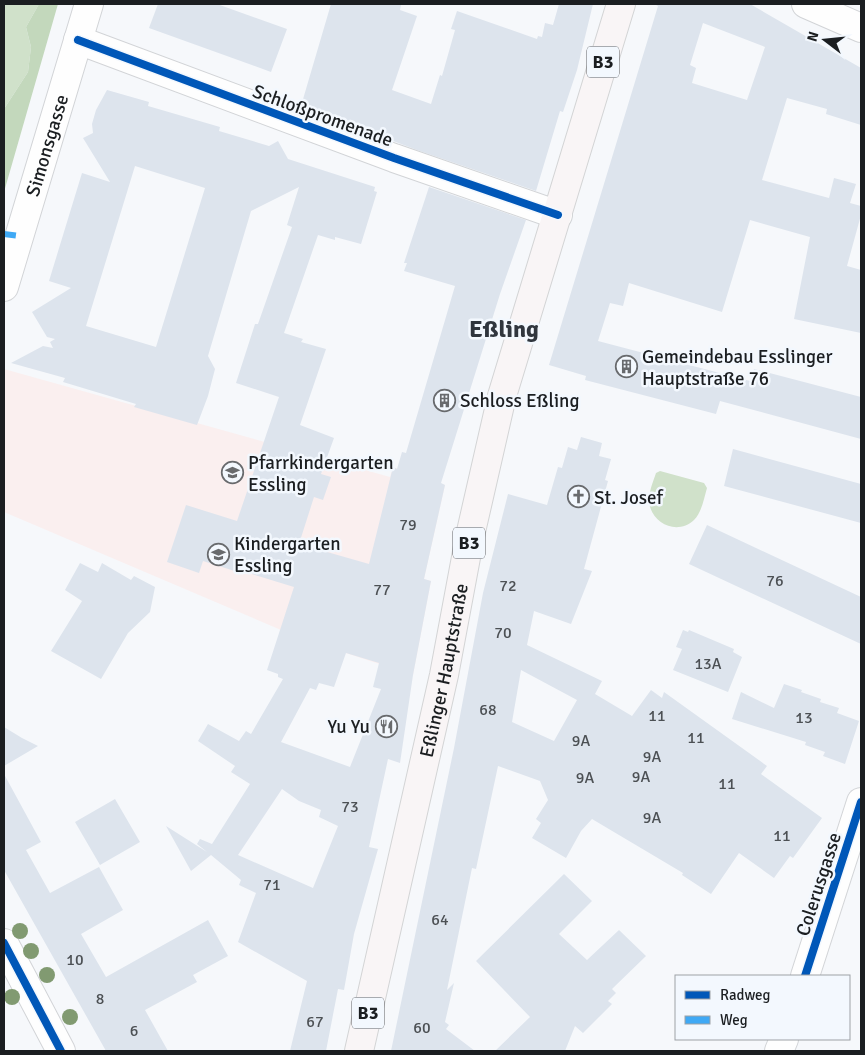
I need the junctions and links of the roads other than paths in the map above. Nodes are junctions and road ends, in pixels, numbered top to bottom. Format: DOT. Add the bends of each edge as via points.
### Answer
graph roads {
  1 [pos="89,4"];
  2 [pos="620,4"];
  3 [pos="806,4"];
  4 [pos="861,28"];
  5 [pos="78,40"];
  6 [pos="558,215"];
  7 [pos="4,287"];
  8 [pos="861,802"];
  9 [pos="4,943"];
  10 [pos="805,975"];
  11 [pos="61,1051"];
  12 [pos="359,1051"];
  1 -- 5 [label="street, Simonsgasse"];
  2 -- 6 [label="main road, Eßlinger Hauptstraße / B3"];
  3 -- 4 [label="street"];
  5 -- 6 [label="street, Schloßpromenade" via="394,158"];
  5 -- 7 [label="street, Simonsgasse"];
  6 -- 12 [label="main road, Eßlinger Hauptstraße / B3" via="502,396 470,536 444,675"];
  8 -- 10 [label="street, Colerusgasse"];
  9 -- 11 [label="street"];
}
